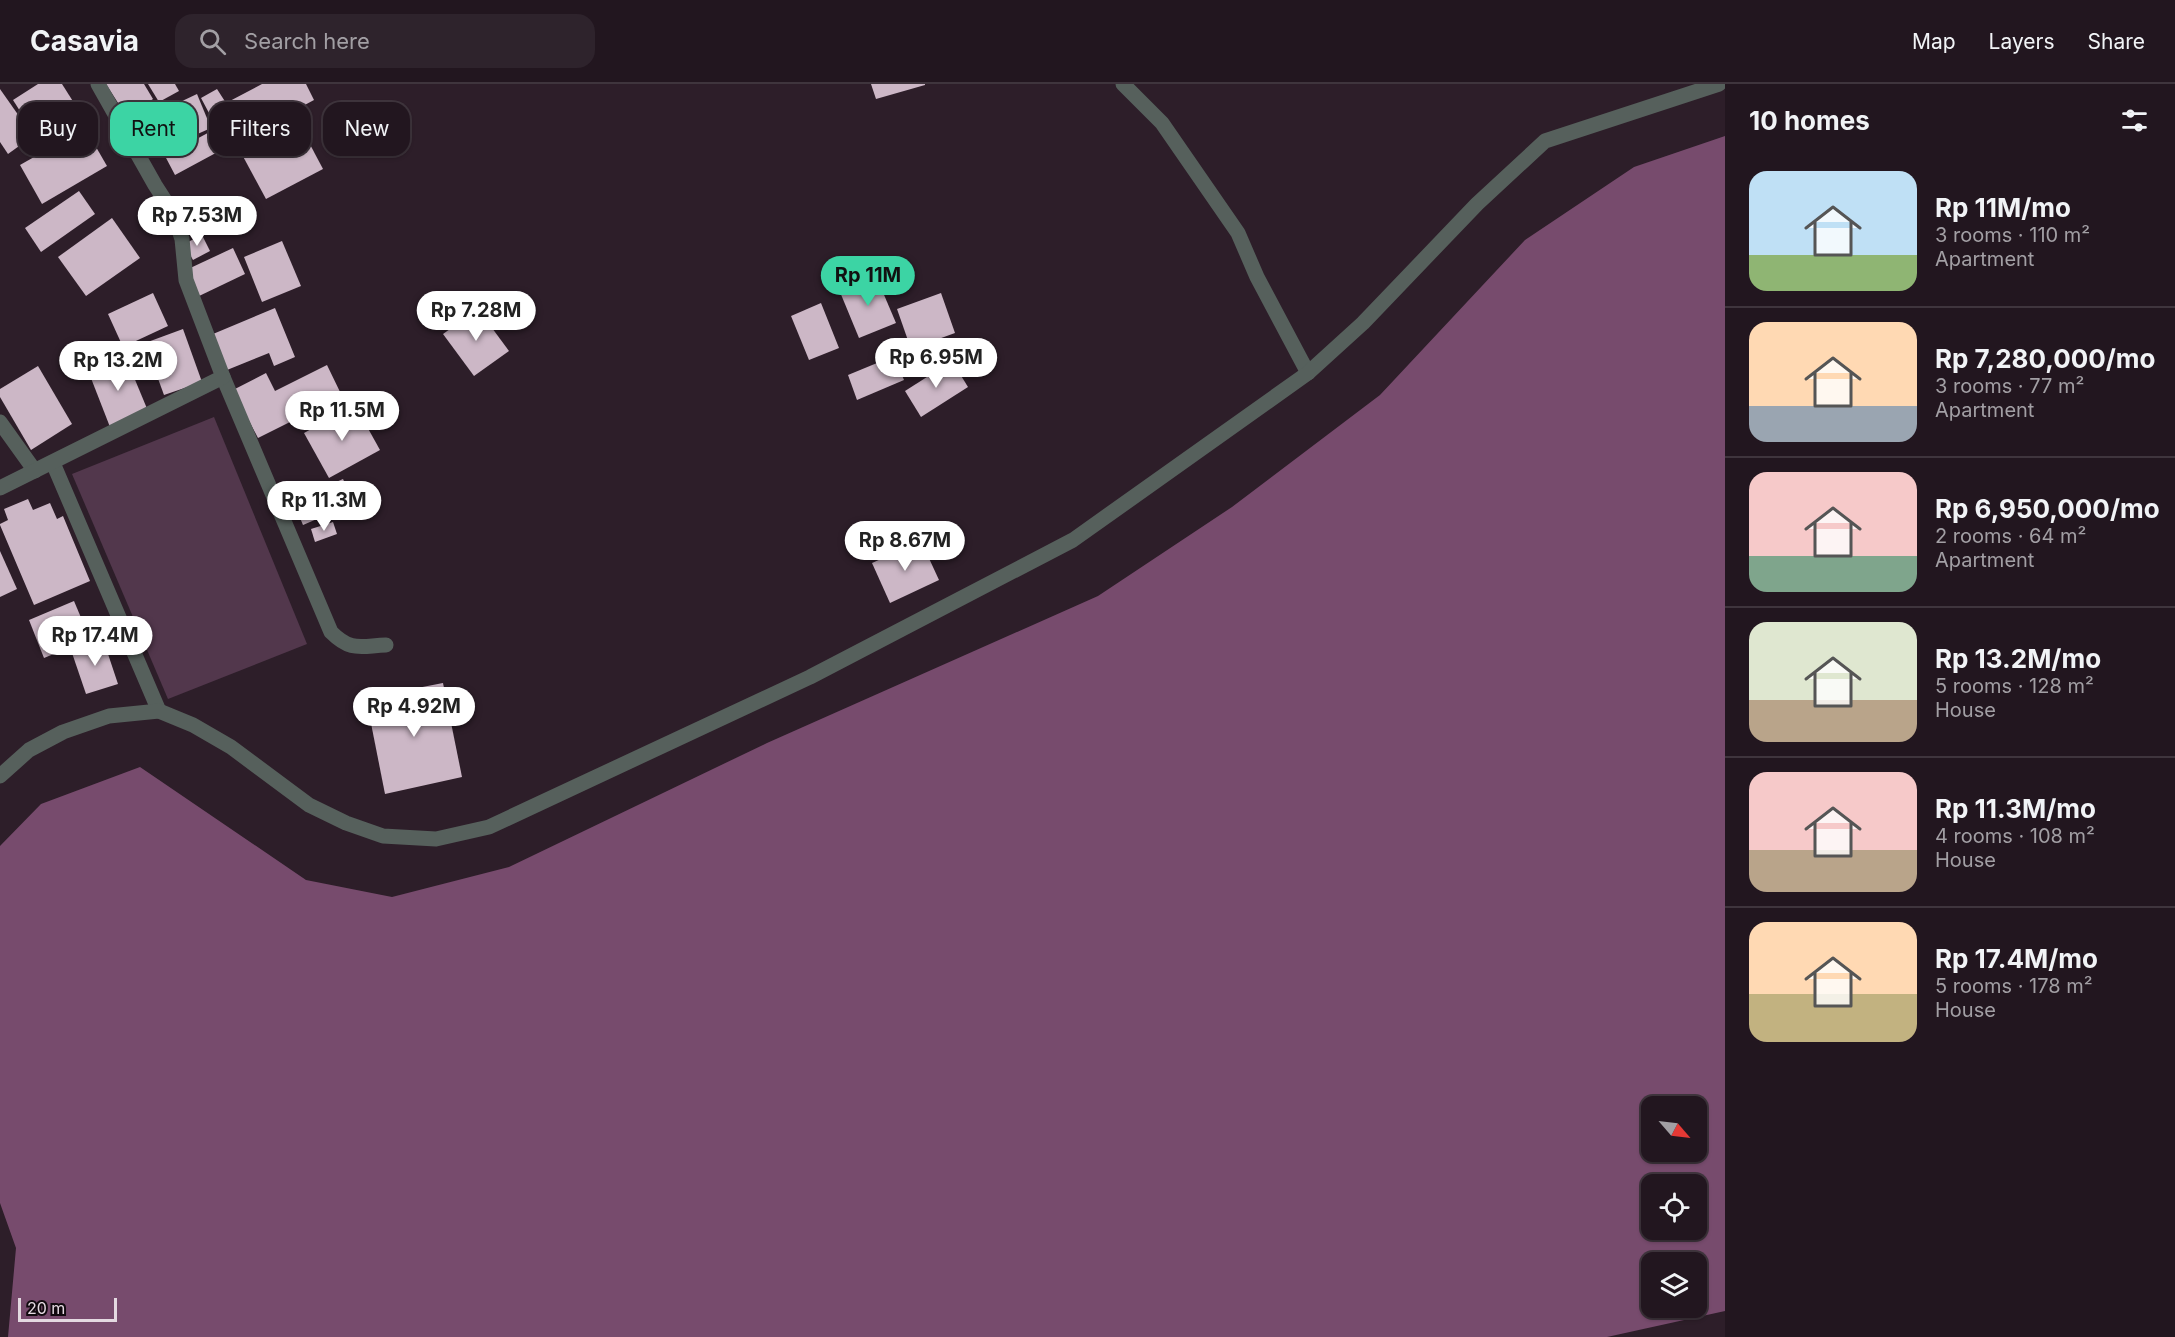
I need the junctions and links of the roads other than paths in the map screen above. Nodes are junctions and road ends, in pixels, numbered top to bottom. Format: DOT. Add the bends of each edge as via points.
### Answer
graph roads {
  1 [pos="98,84"];
  2 [pos="1123,84"];
  3 [pos="1719,84"];
  4 [pos="1308,373"];
  5 [pos="223,377"];
  6 [pos="0,422"];
  7 [pos="53,463"];
  8 [pos="36,471"];
  9 [pos="0,488"];
  10 [pos="386,645"];
  11 [pos="159,711"];
  12 [pos="0,776"];
  1 -- 5 [label="street" via="173,213 182,239 186,280"];
  2 -- 4 [label="street" via="1162,123 1238,233"];
  3 -- 4 [label="street" via="1545,141 1477,204 1364,323"];
  4 -- 11 [label="street" via="1072,540 810,676 489,827 436,839 383,836 346,823 309,805 231,747 194,725"];
  5 -- 7 [label="street"];
  5 -- 10 [label="street" via="331,632 352,647"];
  6 -- 8 [label="street"];
  7 -- 8 [label="street"];
  7 -- 11 [label="street"];
  8 -- 9 [label="street"];
  11 -- 12 [label="street" via="109,716 63,732 28,750"];
}
